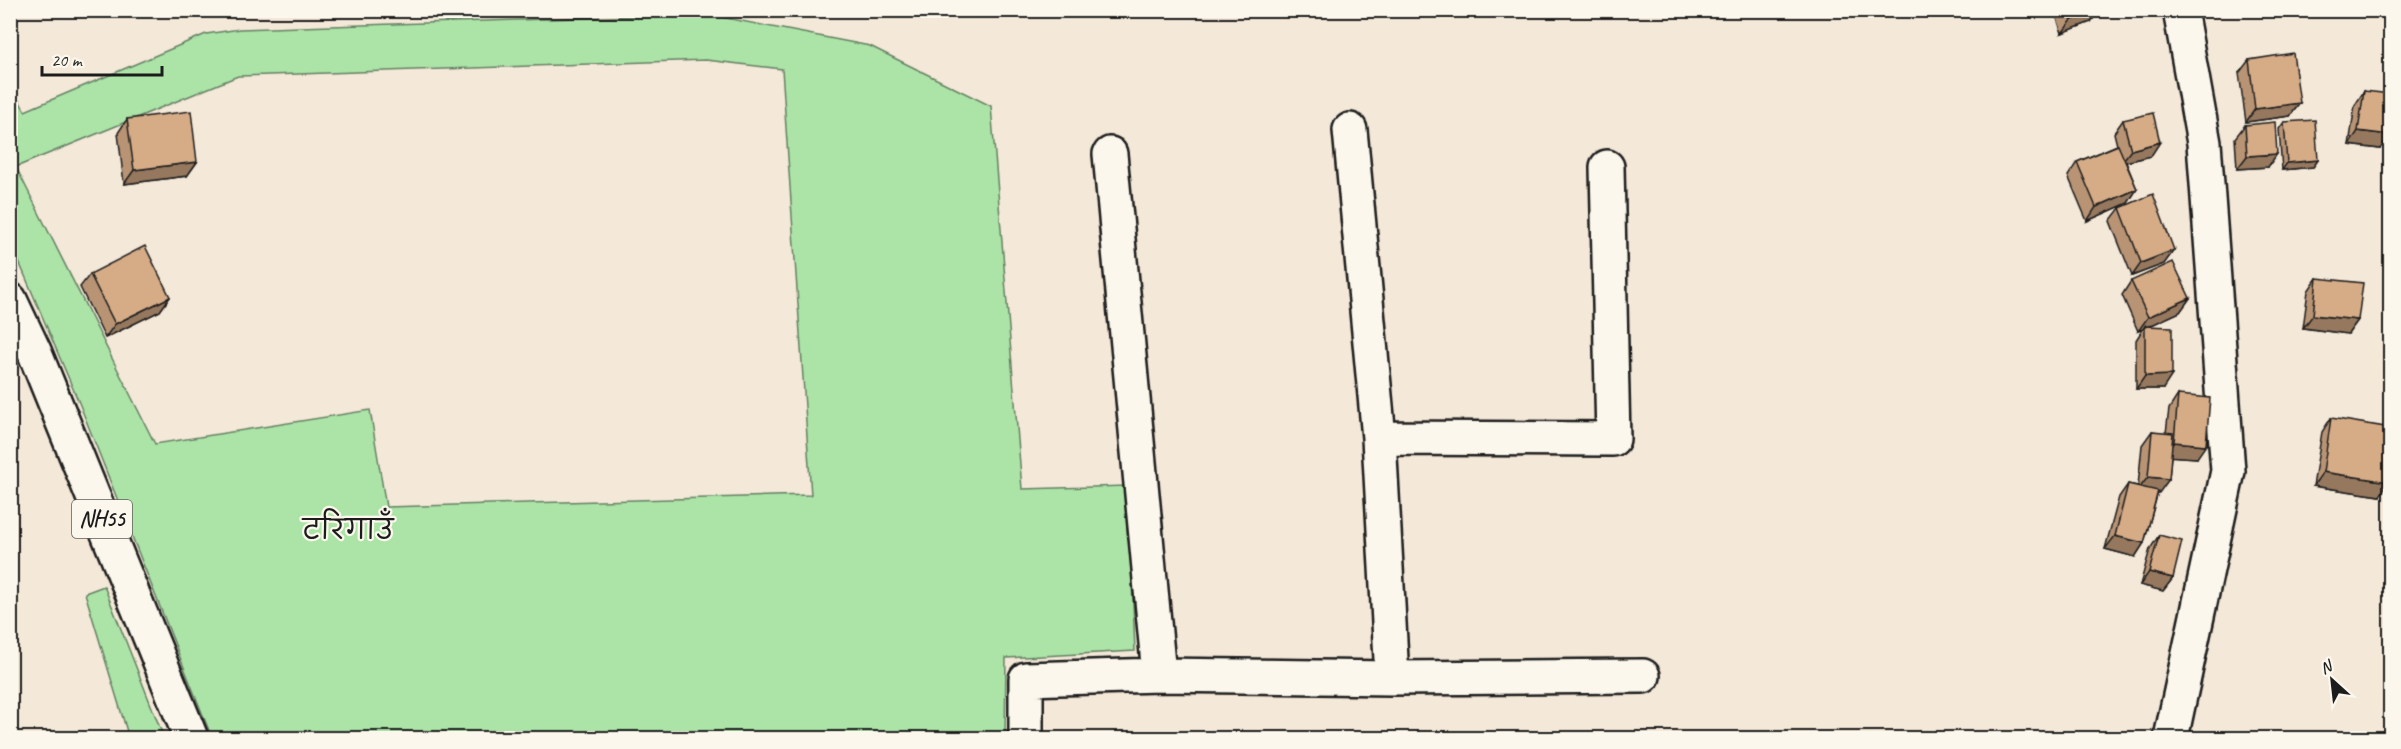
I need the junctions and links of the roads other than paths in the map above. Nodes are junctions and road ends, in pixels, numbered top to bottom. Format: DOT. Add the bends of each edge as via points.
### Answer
graph roads {
  1 [pos="2180,10"];
  2 [pos="1350,130"];
  3 [pos="1110,153"];
  4 [pos="1607,167"];
  5 [pos="10,300"];
  6 [pos="1379,438"];
  7 [pos="1160,675"];
  8 [pos="1643,676"];
  9 [pos="1392,678"];
  10 [pos="190,738"];
  11 [pos="1026,738"];
  12 [pos="2171,738"];
  1 -- 12 [label="street" via="2204,143 2228,471"];
  2 -- 6 [label="street"];
  3 -- 7 [label="street"];
  4 -- 6 [label="street" via="1613,439"];
  5 -- 10 [label="street, NH55"];
  6 -- 9 [label="street"];
  7 -- 9 [label="street"];
  7 -- 11 [label="street" via="1026,679"];
  8 -- 9 [label="street"];
}
